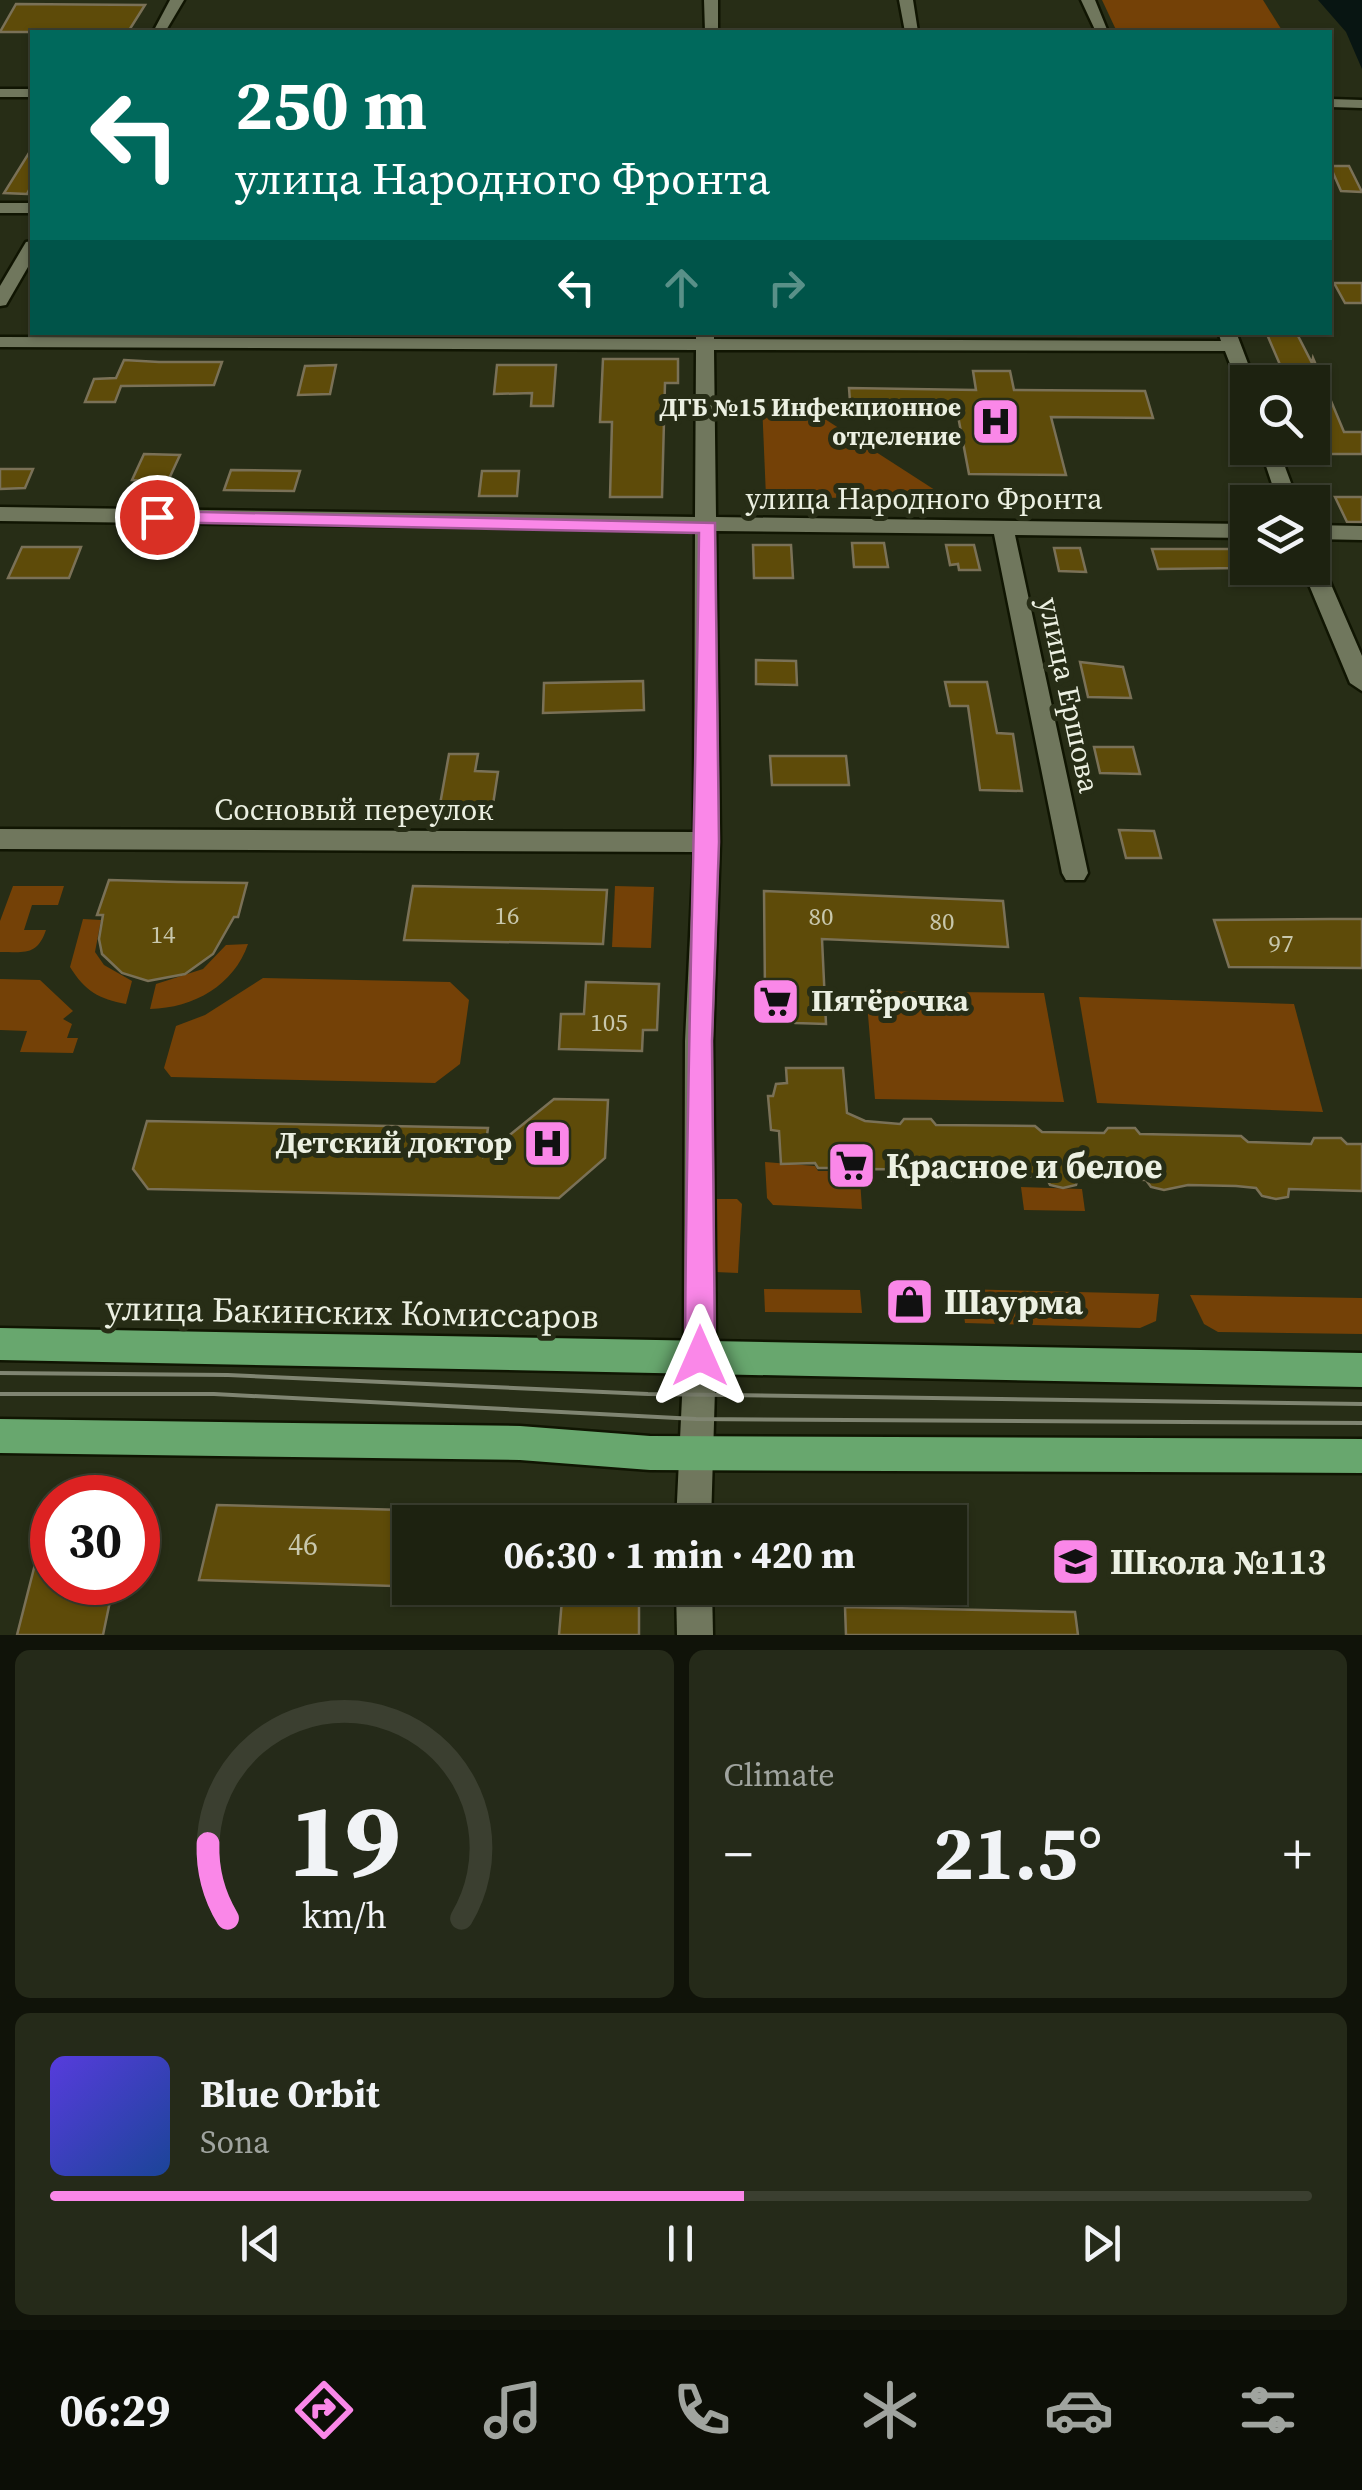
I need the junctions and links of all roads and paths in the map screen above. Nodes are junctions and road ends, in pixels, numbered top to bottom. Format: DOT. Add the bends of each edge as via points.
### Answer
graph roads {
  1 [pos="177,0"];
  2 [pos="711,0"];
  3 [pos="906,0"];
  4 [pos="1088,0"];
  5 [pos="159,30"];
  6 [pos="712,30"];
  7 [pos="912,30"];
  8 [pos="1101,30"];
  9 [pos="0,93"];
  10 [pos="30,94"];
  11 [pos="1356,104"];
  12 [pos="1362,121"];
  13 [pos="0,208"];
  14 [pos="30,208"];
  15 [pos="30,249"];
  16 [pos="0,301"];
  17 [pos="705,338"];
  18 [pos="1230,339"];
  19 [pos="969,340"];
  20 [pos="0,342"];
  21 [pos="1240,365"];
  22 [pos="0,514"];
  23 [pos="708,527"];
  24 [pos="1004,530"];
  25 [pos="1230,531"];
  26 [pos="1330,532"];
  27 [pos="1362,533"];
  28 [pos="1320,585"];
  29 [pos="1362,684"];
  30 [pos="0,839"];
  31 [pos="707,842"];
  32 [pos="1075,872"];
  33 [pos="0,1344"];
  34 [pos="700,1356"];
  35 [pos="1362,1370"];
  36 [pos="0,1436"];
  37 [pos="695,1452"];
  38 [pos="1362,1456"];
  39 [pos="693,1505"];
  40 [pos="694,1605"];
  41 [pos="694,1635"];
  1 -- 5 [label="street"];
  2 -- 6 [label="street"];
  3 -- 7 [label="street"];
  4 -- 8 [label="street"];
  9 -- 10 [label="street"];
  11 -- 12 [label="street"];
  13 -- 14 [label="street"];
  15 -- 16 [label="street"];
  17 -- 19 [label="street"];
  17 -- 20 [label="street"];
  17 -- 23 [label="street"];
  18 -- 19 [label="street"];
  18 -- 21 [label="street"];
  22 -- 23 [label="street, улица Народного Фронта"];
  23 -- 24 [label="street, улица Народного Фронта"];
  23 -- 31 [label="street"];
  24 -- 25 [label="street, улица Народного Фронта"];
  24 -- 32 [label="street, улица Ершова"];
  26 -- 27 [label="street"];
  28 -- 29 [label="street"];
  30 -- 31 [label="street, Сосновый переулок"];
  31 -- 34 [label="street" via="699,1041"];
  33 -- 34 [label="main road, улица Бакинских Комиссаров"];
  34 -- 35 [label="main road, улица Бакинских Комиссаров"];
  34 -- 37 [label="street"];
  36 -- 37 [label="main road"];
  37 -- 38 [label="main road"];
  37 -- 39 [label="street"];
  40 -- 41 [label="street"];
}
